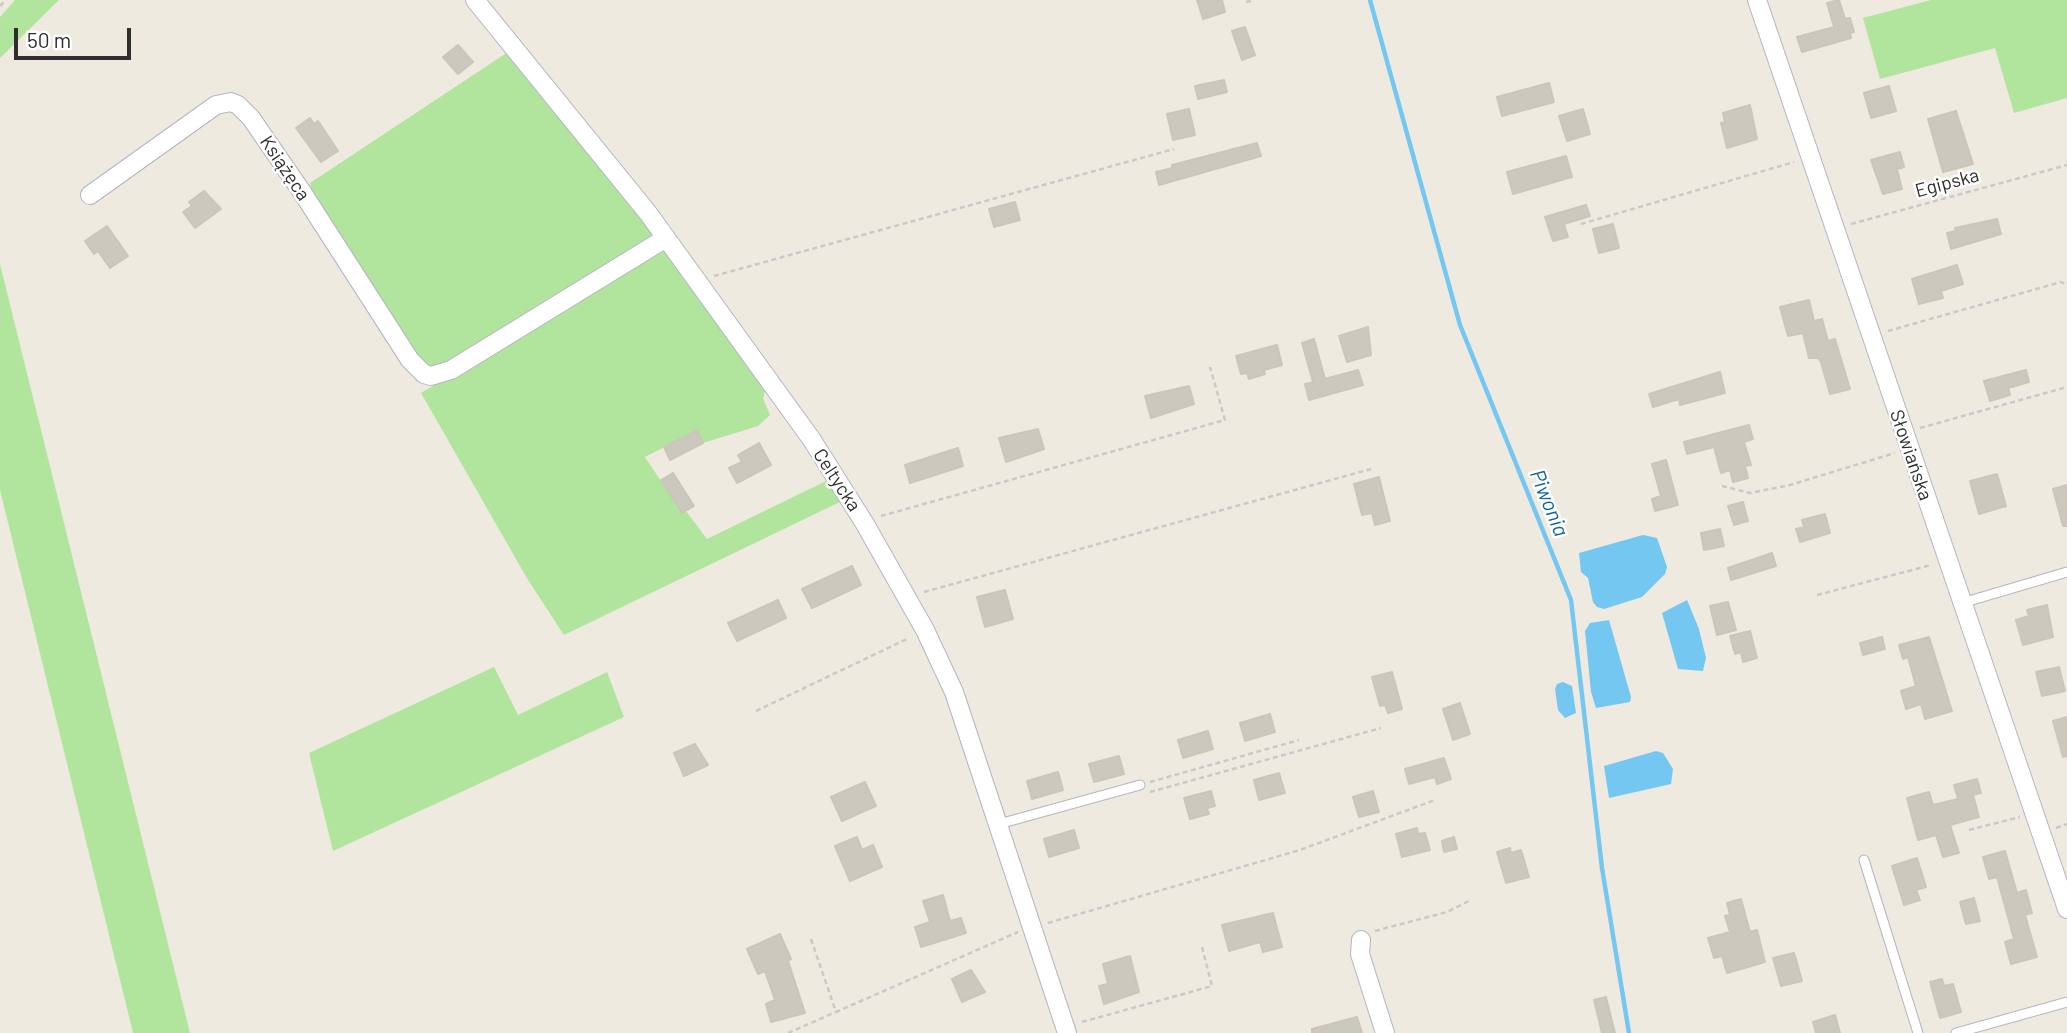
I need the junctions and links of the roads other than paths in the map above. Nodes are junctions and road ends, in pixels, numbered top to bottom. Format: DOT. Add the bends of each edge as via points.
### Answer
graph roads {
  1 [pos="475,0"];
  2 [pos="1757,0"];
  3 [pos="90,195"];
  4 [pos="666,238"];
  5 [pos="2067,572"];
  6 [pos="1962,603"];
  7 [pos="1143,789"];
  8 [pos="999,824"];
  9 [pos="1864,860"];
  10 [pos="2067,909"];
  11 [pos="1361,940"];
  12 [pos="2067,1002"];
  13 [pos="1066,1030"];
  14 [pos="1385,1033"];
  15 [pos="1918,1033"];
  16 [pos="1955,1033"];
  1 -- 4 [label="street, Celtycka"];
  2 -- 6 [label="street, Słowiańska"];
  3 -- 4 [label="street, Książęca" via="216,105 238,105 302,192 410,360 430,376 451,370"];
  4 -- 8 [label="street, Celtycka" via="812,440 908,599 969,729"];
  5 -- 6 [label="lane"];
  6 -- 10 [label="street, Słowiańska"];
  7 -- 8 [label="lane"];
  8 -- 13 [label="street, Celtycka"];
  9 -- 15 [label="lane"];
  11 -- 14 [label="street" via="1360,954"];
  12 -- 16 [label="lane"];
}
